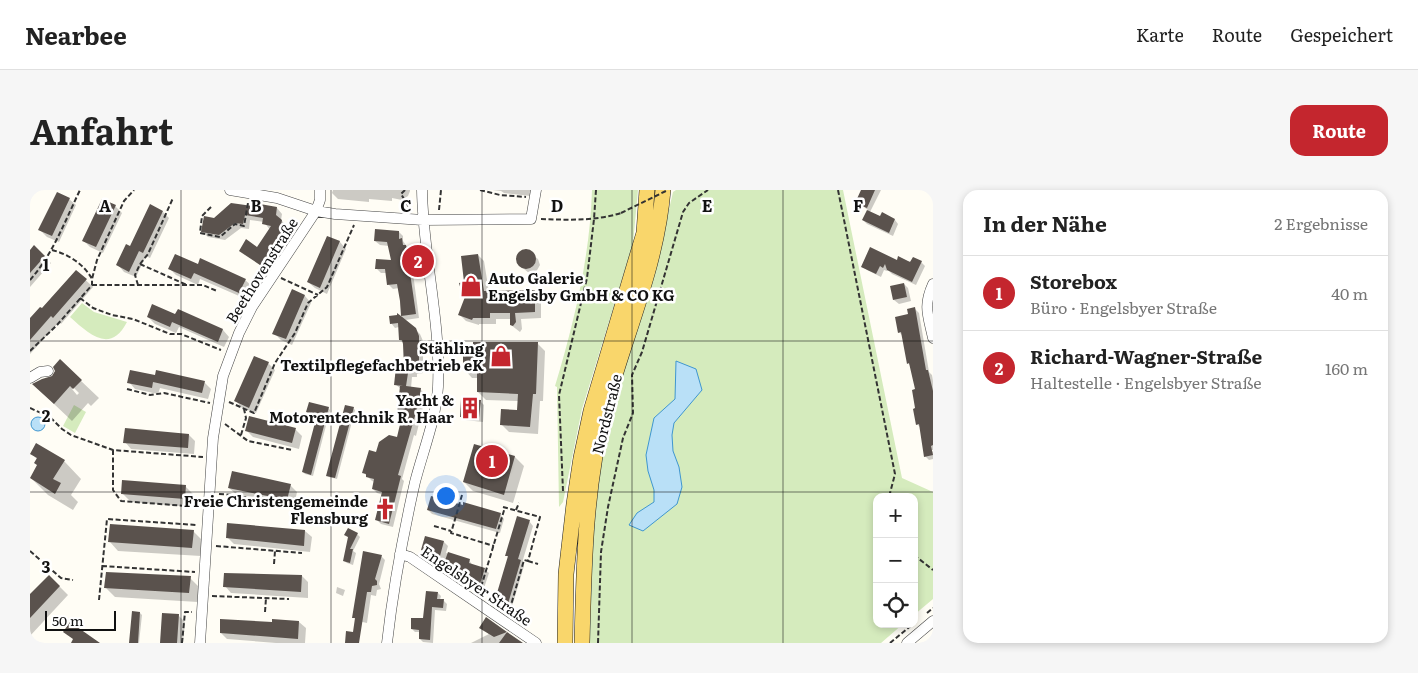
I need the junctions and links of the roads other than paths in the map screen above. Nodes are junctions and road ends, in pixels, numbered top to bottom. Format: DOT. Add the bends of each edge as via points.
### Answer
graph roads {
  1 [pos="230,190"];
  2 [pos="320,190"];
  3 [pos="422,190"];
  4 [pos="647,190"];
  5 [pos="664,190"];
  6 [pos="536,194"];
  7 [pos="316,211"];
  8 [pos="423,220"];
  9 [pos="933,284"];
  10 [pos="933,338"];
  11 [pos="48,371"];
  12 [pos="30,378"];
  13 [pos="400,554"];
  14 [pos="933,621"];
  15 [pos="200,643"];
  16 [pos="387,643"];
  17 [pos="536,643"];
  18 [pos="565,643"];
  19 [pos="582,643"];
  20 [pos="906,643"];
  1 -- 7 [label="street" via="290,202"];
  2 -- 7 [label="street"];
  3 -- 8 [label="street, Engelsbyer Straße"];
  4 -- 18 [label="main road, Nordstraße" via="644,233 594,402 581,458 566,574"];
  5 -- 19 [label="main road, Nordstraße" via="658,230 604,413 594,460 584,552"];
  6 -- 8 [label="street" via="531,219"];
  7 -- 8 [label="street"];
  7 -- 15 [label="street, Beethovenstraße" via="252,307 223,376 212,457"];
  8 -- 13 [label="street, Engelsbyer Straße" via="438,387"];
  9 -- 10 [label="street" via="926,306"];
  11 -- 12 [label="street"];
  13 -- 16 [label="street, Engelsbyer Straße"];
  13 -- 17 [label="street, Engelsbyer Straße" via="410,557"];
  14 -- 20 [label="street"];
}
